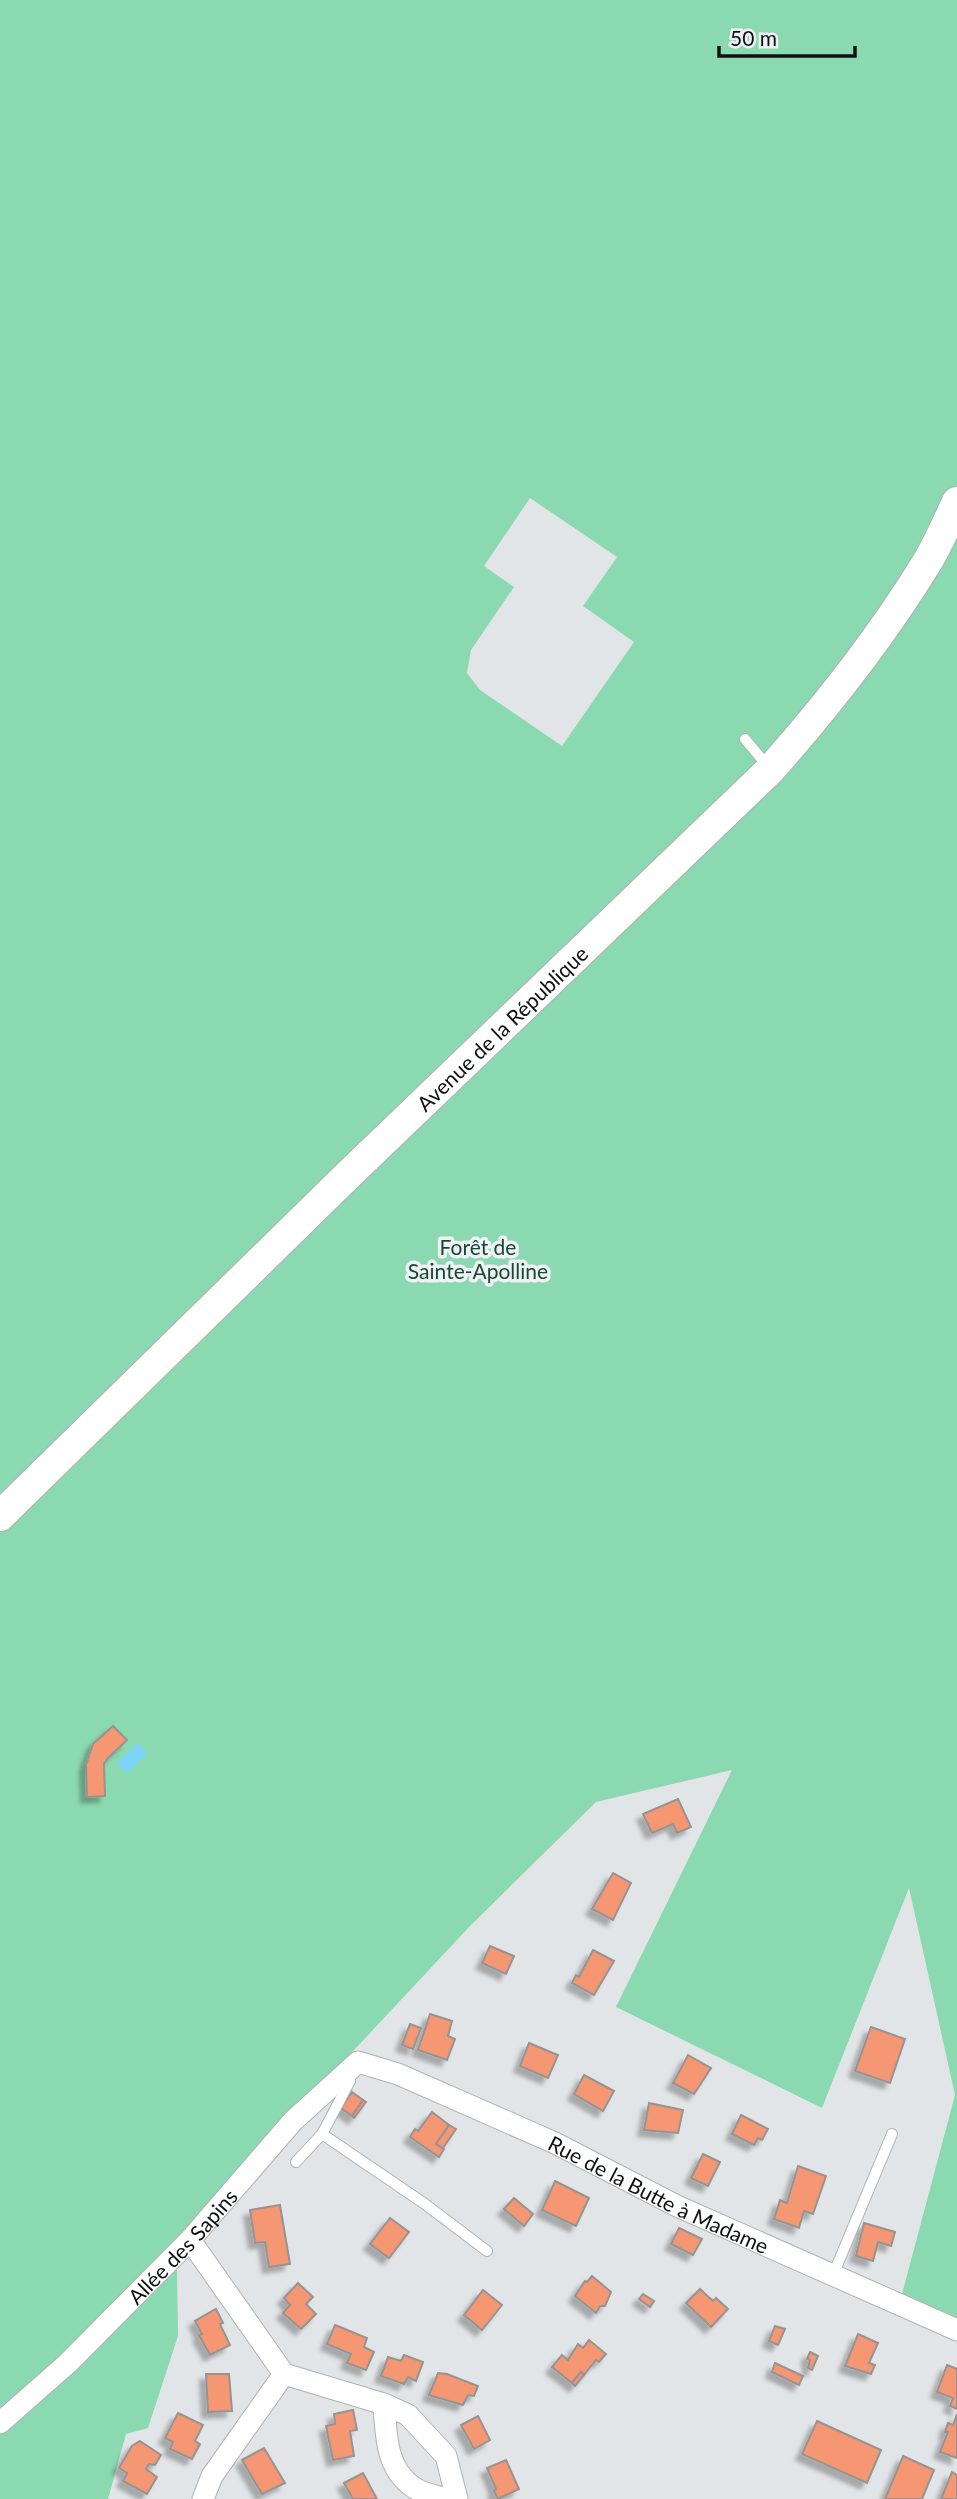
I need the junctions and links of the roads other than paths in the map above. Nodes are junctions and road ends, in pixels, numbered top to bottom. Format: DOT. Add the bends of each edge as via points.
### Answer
graph roads {
  1 [pos="957,502"];
  2 [pos="745,739"];
  3 [pos="771,770"];
  4 [pos="0,1517"];
  5 [pos="351,2068"];
  6 [pos="322,2134"];
  7 [pos="892,2134"];
  8 [pos="296,2162"];
  9 [pos="190,2241"];
  10 [pos="488,2251"];
  11 [pos="833,2275"];
  12 [pos="957,2330"];
  13 [pos="284,2374"];
  14 [pos="384,2404"];
  15 [pos="0,2423"];
  16 [pos="203,2499"];
  17 [pos="447,2499"];
  18 [pos="457,2499"];
  1 -- 3 [label="main road, Avenue de la République" via="926,563 876,637 816,719"];
  2 -- 3 [label="lane"];
  3 -- 4 [label="main road, Avenue de la République"];
  5 -- 6 [label="lane" via="350,2081"];
  5 -- 9 [label="street, Allée des Sapins" via="292,2121"];
  5 -- 11 [label="street, Rue de la Butte à Madame" via="398,2074"];
  6 -- 8 [label="lane"];
  6 -- 10 [label="lane"];
  7 -- 11 [label="lane"];
  9 -- 13 [label="street"];
  9 -- 15 [label="street, Allée des Sapins" via="68,2363"];
  11 -- 12 [label="street, Rue de la Butte à Madame"];
  13 -- 14 [label="street"];
  13 -- 16 [label="street" via="212,2476"];
  14 -- 17 [label="street" via="387,2447 400,2477 420,2491"];
  14 -- 18 [label="street" via="408,2415 446,2456"];
}
